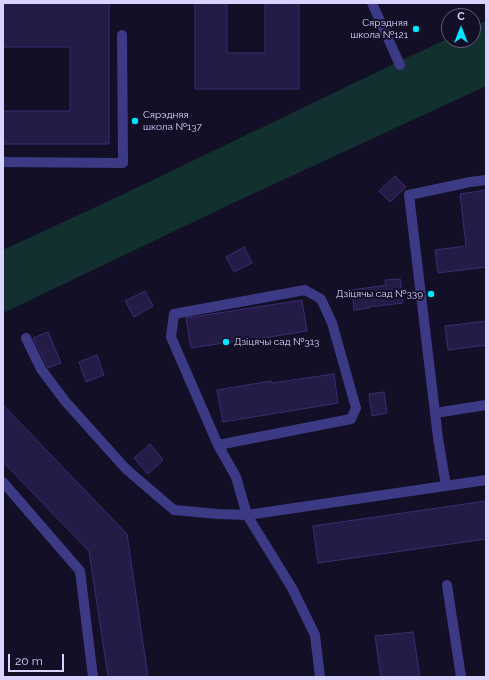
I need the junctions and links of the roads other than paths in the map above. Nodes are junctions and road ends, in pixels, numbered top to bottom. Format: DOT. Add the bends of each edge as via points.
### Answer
graph roads {
  1 [pos="372,3"];
  2 [pos="122,35"];
  3 [pos="400,65"];
  4 [pos="3,162"];
  5 [pos="486,180"];
  6 [pos="26,338"];
  7 [pos="486,405"];
  8 [pos="435,413"];
  9 [pos="218,445"];
  10 [pos="486,480"];
  11 [pos="3,482"];
  12 [pos="446,486"];
  13 [pos="247,515"];
  14 [pos="447,585"];
  15 [pos="93,677"];
  16 [pos="320,677"];
  17 [pos="461,677"];
  1 -- 3 [label="lane"];
  2 -- 4 [label="lane" via="123,163"];
  5 -- 8 [label="lane" via="409,194"];
  6 -- 13 [label="lane" via="41,370 65,401 126,469 174,510"];
  7 -- 8 [label="lane"];
  8 -- 12 [label="lane"];
  9 -- 9 [label="lane" via="171,337 174,314 305,290 321,299 332,323 356,408 351,419"];
  9 -- 13 [label="lane" via="236,477"];
  10 -- 12 [label="lane"];
  11 -- 15 [label="lane" via="80,571"];
  12 -- 13 [label="lane"];
  13 -- 16 [label="lane" via="292,588 314,635"];
  14 -- 17 [label="lane"];
}
